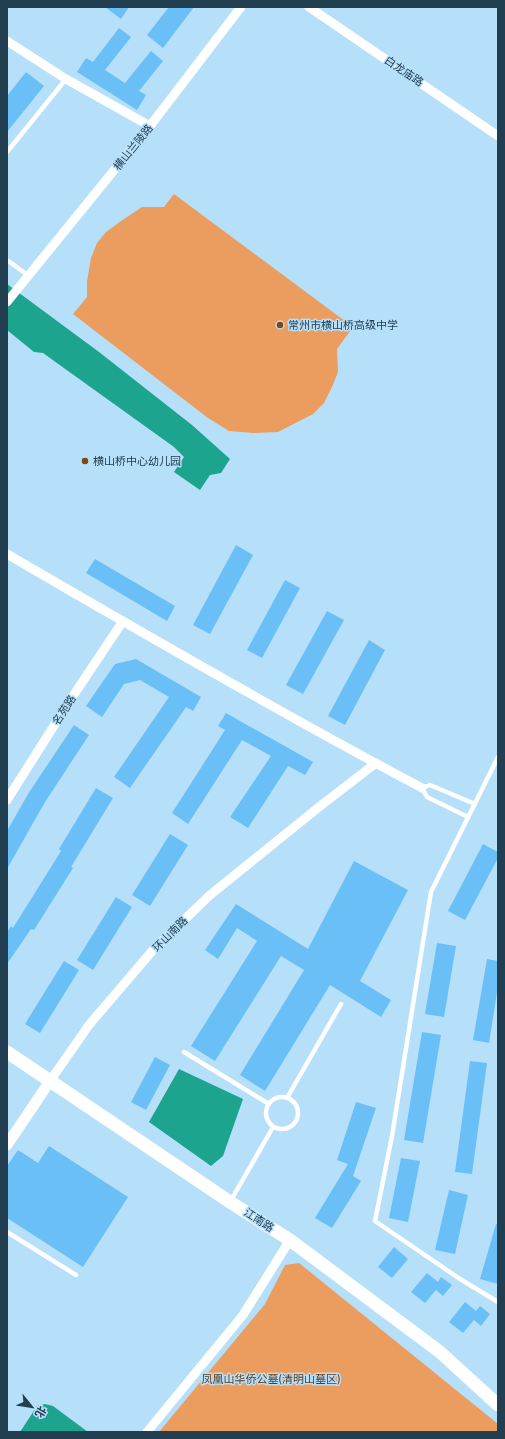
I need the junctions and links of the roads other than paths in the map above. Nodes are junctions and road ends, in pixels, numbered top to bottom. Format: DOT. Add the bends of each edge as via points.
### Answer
graph roads {
  1 [pos="241,7"];
  2 [pos="310,7"];
  3 [pos="7,41"];
  4 [pos="66,79"];
  5 [pos="150,126"];
  6 [pos="498,136"];
  7 [pos="7,152"];
  8 [pos="7,260"];
  9 [pos="29,276"];
  10 [pos="7,302"];
  11 [pos="7,554"];
  12 [pos="123,621"];
  13 [pos="498,757"];
  14 [pos="376,763"];
  15 [pos="422,788"];
  16 [pos="7,800"];
  17 [pos="475,804"];
  18 [pos="468,817"];
  19 [pos="341,1004"];
  20 [pos="7,1052"];
  21 [pos="184,1052"];
  22 [pos="50,1081"];
  23 [pos="287,1098"];
  24 [pos="269,1104"];
  25 [pos="274,1127"];
  26 [pos="7,1145"];
  27 [pos="230,1202"];
  28 [pos="7,1232"];
  29 [pos="290,1240"];
  30 [pos="76,1275"];
  31 [pos="498,1302"];
  32 [pos="498,1405"];
  33 [pos="147,1432"];
  1 -- 5 [label="street, 横山兰陵路"];
  2 -- 6 [label="street, 白龙庙路"];
  3 -- 4 [label="street"];
  4 -- 5 [label="street"];
  4 -- 7 [label="lane"];
  5 -- 9 [label="street, 横山兰陵路"];
  8 -- 9 [label="lane"];
  9 -- 10 [label="street, 横山兰陵路"];
  11 -- 12 [label="street"];
  12 -- 14 [label="street"];
  12 -- 16 [label="street, 名苑路"];
  13 -- 17 [label="lane"];
  14 -- 15 [label="street"];
  14 -- 22 [label="street, 环山南路" via="210,895 159,944 89,1025"];
  15 -- 17 [label="lane" via="430,785"];
  15 -- 18 [label="lane" via="427,797"];
  17 -- 18 [label="lane"];
  18 -- 31 [label="lane" via="431,892 392,1136 375,1221"];
  19 -- 23 [label="lane"];
  20 -- 22 [label="main road, 江南路"];
  21 -- 24 [label="lane"];
  22 -- 26 [label="street, 环山南路"];
  22 -- 27 [label="main road, 江南路"];
  23 -- 24 [label="lane" via="277,1098"];
  23 -- 25 [label="lane" via="296,1106 297,1117 290,1127"];
  24 -- 25 [label="lane" via="266,1108 267,1119"];
  25 -- 27 [label="lane"];
  27 -- 29 [label="main road, 江南路"];
  28 -- 30 [label="lane"];
  29 -- 32 [label="main road, 江南路" via="440,1352"];
  29 -- 33 [label="street" via="243,1315"];
}
